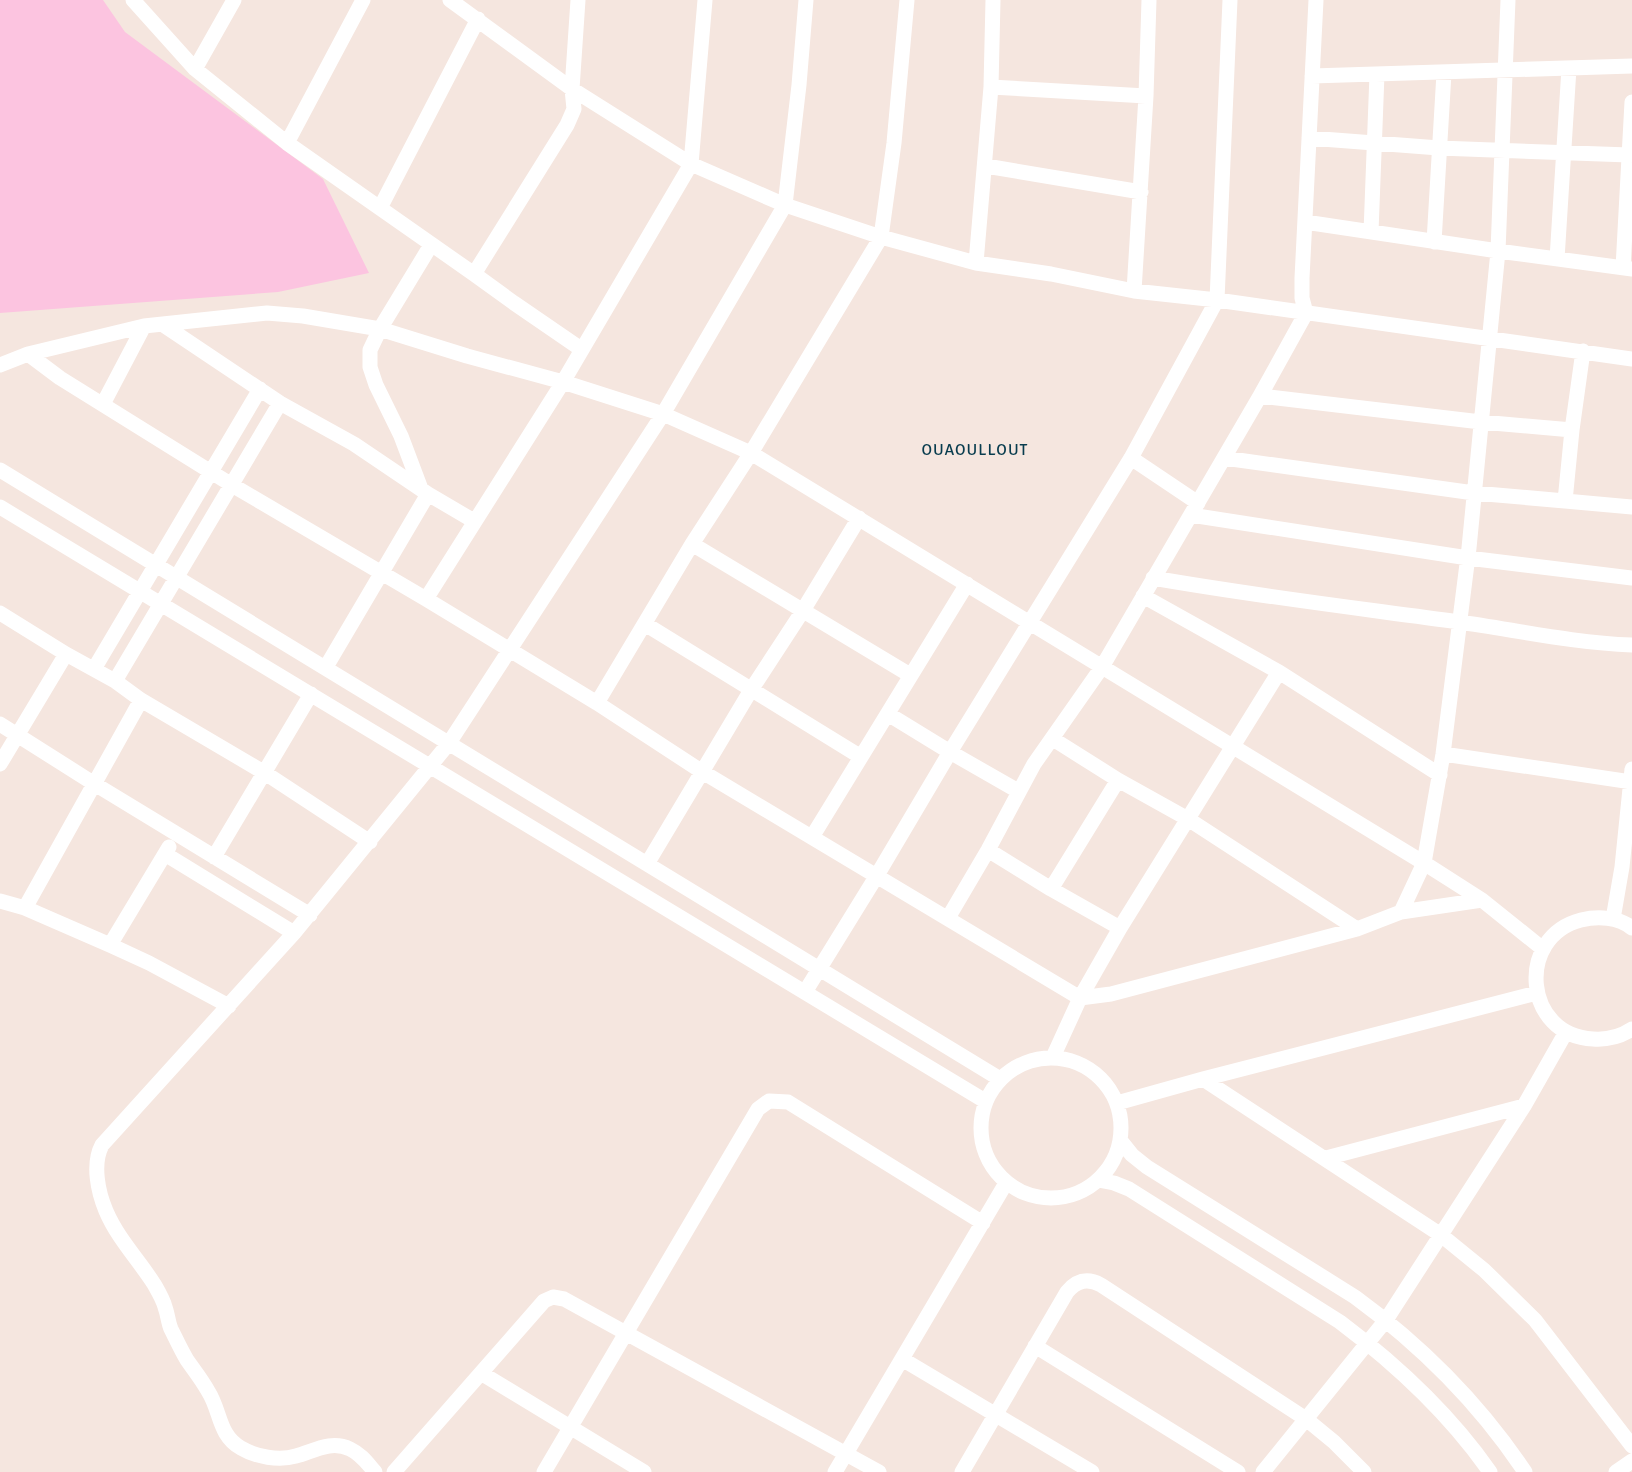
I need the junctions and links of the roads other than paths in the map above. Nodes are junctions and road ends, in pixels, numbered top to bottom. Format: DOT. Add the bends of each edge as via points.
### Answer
graph roads {
  1 [pos="133,0"];
  2 [pos="234,0"];
  3 [pos="363,0"];
  4 [pos="578,0"];
  5 [pos="705,0"];
  6 [pos="806,0"];
  7 [pos="907,0"];
  8 [pos="994,0"];
  9 [pos="1149,0"];
  10 [pos="1230,0"];
  11 [pos="1316,0"];
  12 [pos="1508,0"];
  13 [pos="457,2"];
  14 [pos="478,19"];
  15 [pos="1632,66"];
  16 [pos="1569,68"];
  17 [pos="195,69"];
  18 [pos="1505,71"];
  19 [pos="1444,73"];
  20 [pos="1377,74"];
  21 [pos="1312,76"];
  22 [pos="991,87"];
  23 [pos="572,89"];
  24 [pos="1146,96"];
  25 [pos="1632,102"];
  26 [pos="1309,138"];
  27 [pos="287,143"];
  28 [pos="1374,143"];
  29 [pos="1440,148"];
  30 [pos="1502,151"];
  31 [pos="1564,152"];
  32 [pos="1629,155"];
  33 [pos="691,164"];
  34 [pos="986,166"];
  35 [pos="1141,192"];
  36 [pos="785,205"];
  37 [pos="380,208"];
  38 [pos="1304,222"];
  39 [pos="1370,232"];
  40 [pos="881,238"];
  41 [pos="1434,242"];
  42 [pos="431,245"];
  43 [pos="1498,251"];
  44 [pos="1557,259"];
  45 [pos="976,263"];
  46 [pos="1628,268"];
  47 [pos="474,274"];
  48 [pos="1134,291"];
  49 [pos="1217,300"];
  50 [pos="1306,313"];
  51 [pos="162,324"];
  52 [pos="144,326"];
  53 [pos="380,329"];
  54 [pos="1490,339"];
  55 [pos="581,349"];
  56 [pos="1583,351"];
  57 [pos="28,354"];
  58 [pos="1632,359"];
  59 [pos="0,366"];
  60 [pos="563,382"];
  61 [pos="260,390"];
  62 [pos="1260,396"];
  63 [pos="280,403"];
  64 [pos="103,404"];
  65 [pos="662,414"];
  66 [pos="1482,422"];
  67 [pos="1572,430"];
  68 [pos="751,453"];
  69 [pos="1131,458"];
  70 [pos="1224,458"];
  71 [pos="0,470"];
  72 [pos="212,471"];
  73 [pos="232,485"];
  74 [pos="425,491"];
  75 [pos="1474,493"];
  76 [pos="1565,501"];
  77 [pos="0,507"];
  78 [pos="1632,508"];
  79 [pos="1195,509"];
  80 [pos="859,518"];
  81 [pos="474,521"];
  82 [pos="692,544"];
  83 [pos="1468,558"];
  84 [pos="155,565"];
  85 [pos="382,573"];
  86 [pos="176,578"];
  87 [pos="1154,578"];
  88 [pos="1632,578"];
  89 [pos="967,584"];
  90 [pos="140,591"];
  91 [pos="1143,596"];
  92 [pos="426,599"];
  93 [pos="161,604"];
  94 [pos="802,612"];
  95 [pos="0,613"];
  96 [pos="1029,622"];
  97 [pos="1460,622"];
  98 [pos="645,624"];
  99 [pos="1632,645"];
  100 [pos="510,652"];
  101 [pos="66,654"];
  102 [pos="326,667"];
  103 [pos="1102,667"];
  104 [pos="94,668"];
  105 [pos="1279,672"];
  106 [pos="910,675"];
  107 [pos="115,681"];
  108 [pos="751,690"];
  109 [pos="311,694"];
  110 [pos="141,700"];
  111 [pos="597,703"];
  112 [pos="888,714"];
  113 [pos="0,724"];
  114 [pos="17,735"];
  115 [pos="1053,739"];
  116 [pos="449,743"];
  117 [pos="1232,747"];
  118 [pos="950,752"];
  119 [pos="1443,754"];
  120 [pos="861,757"];
  121 [pos="0,764"];
  122 [pos="431,766"];
  123 [pos="701,771"];
  124 [pos="265,773"];
  125 [pos="1440,775"];
  126 [pos="1631,778"];
  127 [pos="1118,780"];
  128 [pos="93,783"];
  129 [pos="1018,791"];
  130 [pos="1188,820"];
  131 [pos="176,834"];
  132 [pos="812,837"];
  133 [pos="370,842"];
  134 [pos="988,850"];
  135 [pos="165,854"];
  136 [pos="214,857"];
  137 [pos="1424,863"];
  138 [pos="646,864"];
  139 [pos="1627,866"];
  140 [pos="876,877"];
  141 [pos="1051,889"];
  142 [pos="1482,900"];
  143 [pos="0,901"];
  144 [pos="25,908"];
  145 [pos="1401,912"];
  146 [pos="310,915"];
  147 [pos="948,918"];
  148 [pos="1613,919"];
  149 [pos="1120,928"];
  150 [pos="1632,928"];
  151 [pos="1357,929"];
  152 [pos="294,933"];
  153 [pos="110,945"];
  154 [pos="1544,948"];
  155 [pos="819,969"];
  156 [pos="805,992"];
  157 [pos="1537,993"];
  158 [pos="1080,998"];
  159 [pos="229,1006"];
  160 [pos="1632,1028"];
  161 [pos="1566,1032"];
  162 [pos="1053,1057"];
  163 [pos="1000,1078"];
  164 [pos="1203,1078"];
  165 [pos="985,1101"];
  166 [pos="1117,1103"];
  167 [pos="1524,1106"];
  168 [pos="1120,1140"];
  169 [pos="1326,1158"];
  170 [pos="1098,1180"];
  171 [pos="1006,1183"];
  172 [pos="983,1223"];
  173 [pos="1441,1235"];
  174 [pos="1386,1320"];
  175 [pos="625,1332"];
  176 [pos="1368,1343"];
  177 [pos="1035,1346"];
  178 [pos="902,1359"];
  179 [pos="480,1373"];
  180 [pos="996,1415"];
  181 [pos="1306,1419"];
  182 [pos="570,1427"];
  183 [pos="1632,1446"];
  184 [pos="846,1454"];
  185 [pos="1632,1461"];
  186 [pos="375,1472"];
  187 [pos="394,1472"];
  188 [pos="544,1472"];
  189 [pos="644,1472"];
  190 [pos="835,1472"];
  191 [pos="879,1472"];
  192 [pos="962,1472"];
  193 [pos="1092,1472"];
  194 [pos="1238,1472"];
  195 [pos="1263,1472"];
  196 [pos="1364,1472"];
  197 [pos="1490,1472"];
  198 [pos="1525,1472"];
  199 [pos="1616,1472"];
  1 -- 17 [label="street"];
  2 -- 17 [label="street"];
  3 -- 27 [label="street"];
  4 -- 23 [label="street"];
  5 -- 33 [label="street"];
  6 -- 36 [label="street"];
  7 -- 40 [label="street" via="894,143"];
  8 -- 22 [label="street"];
  9 -- 24 [label="street"];
  10 -- 49 [label="street"];
  11 -- 21 [label="street"];
  12 -- 18 [label="street"];
  13 -- 14 [label="street"];
  14 -- 23 [label="street"];
  14 -- 37 [label="street"];
  15 -- 16 [label="street"];
  16 -- 18 [label="street"];
  16 -- 31 [label="street"];
  17 -- 27 [label="street"];
  18 -- 19 [label="street"];
  18 -- 30 [label="street"];
  19 -- 20 [label="street"];
  19 -- 29 [label="street"];
  20 -- 21 [label="street"];
  20 -- 28 [label="street"];
  21 -- 26 [label="street"];
  22 -- 24 [label="street"];
  22 -- 34 [label="street"];
  23 -- 33 [label="street"];
  23 -- 47 [label="street" via="574,109 567,125"];
  24 -- 35 [label="street"];
  25 -- 32 [label="street"];
  26 -- 28 [label="street"];
  26 -- 38 [label="street"];
  27 -- 37 [label="street"];
  28 -- 29 [label="street"];
  28 -- 39 [label="street"];
  29 -- 30 [label="street"];
  29 -- 41 [label="street"];
  30 -- 31 [label="street"];
  30 -- 43 [label="street"];
  31 -- 32 [label="street"];
  31 -- 44 [label="street"];
  32 -- 46 [label="street"];
  33 -- 36 [label="street"];
  33 -- 55 [label="street"];
  34 -- 35 [label="street"];
  34 -- 45 [label="street"];
  35 -- 48 [label="street"];
  36 -- 40 [label="street"];
  36 -- 65 [label="street"];
  37 -- 42 [label="street"];
  38 -- 39 [label="street"];
  38 -- 50 [label="street" via="1302,298"];
  39 -- 41 [label="street"];
  40 -- 45 [label="street"];
  40 -- 68 [label="street"];
  41 -- 43 [label="street"];
  42 -- 47 [label="street"];
  42 -- 53 [label="street"];
  43 -- 44 [label="street"];
  43 -- 54 [label="street"];
  44 -- 46 [label="street"];
  45 -- 48 [label="street"];
  47 -- 55 [label="street"];
  48 -- 49 [label="street"];
  49 -- 50 [label="street"];
  49 -- 69 [label="street"];
  50 -- 54 [label="street"];
  50 -- 62 [label="street"];
  51 -- 52 [label="street"];
  51 -- 53 [label="street" via="267,313"];
  51 -- 61 [label="street"];
  52 -- 57 [label="street"];
  52 -- 64 [label="street"];
  53 -- 60 [label="street"];
  53 -- 74 [label="street" via="370,350 370,367"];
  54 -- 56 [label="street"];
  54 -- 66 [label="street"];
  55 -- 60 [label="street"];
  56 -- 58 [label="street"];
  56 -- 67 [label="street"];
  57 -- 59 [label="street"];
  57 -- 64 [label="street"];
  60 -- 65 [label="street"];
  60 -- 81 [label="street"];
  61 -- 63 [label="street"];
  61 -- 72 [label="street"];
  62 -- 66 [label="street"];
  62 -- 70 [label="street"];
  63 -- 73 [label="street"];
  63 -- 74 [label="street" via="354,444"];
  64 -- 72 [label="street"];
  65 -- 68 [label="street"];
  65 -- 100 [label="street"];
  66 -- 67 [label="street"];
  66 -- 75 [label="street"];
  67 -- 76 [label="street"];
  68 -- 80 [label="street"];
  68 -- 82 [label="street"];
  69 -- 79 [label="street"];
  69 -- 96 [label="street"];
  70 -- 75 [label="street"];
  70 -- 79 [label="street"];
  71 -- 84 [label="street"];
  72 -- 73 [label="street"];
  72 -- 84 [label="street"];
  73 -- 85 [label="street"];
  73 -- 86 [label="street"];
  74 -- 81 [label="street"];
  74 -- 85 [label="street"];
  75 -- 76 [label="street"];
  75 -- 83 [label="street"];
  76 -- 78 [label="street"];
  77 -- 90 [label="street"];
  79 -- 83 [label="street"];
  79 -- 87 [label="street"];
  80 -- 89 [label="street"];
  80 -- 94 [label="street"];
  81 -- 92 [label="street"];
  82 -- 94 [label="street"];
  82 -- 98 [label="street"];
  83 -- 88 [label="street"];
  83 -- 97 [label="street"];
  84 -- 86 [label="street"];
  84 -- 90 [label="street"];
  85 -- 92 [label="street"];
  85 -- 102 [label="street"];
  86 -- 93 [label="street"];
  86 -- 102 [label="street"];
  87 -- 91 [label="street"];
  87 -- 97 [label="street" via="1240,593"];
  89 -- 96 [label="street"];
  89 -- 106 [label="street"];
  90 -- 93 [label="street"];
  90 -- 104 [label="street"];
  91 -- 103 [label="street"];
  91 -- 105 [label="street"];
  92 -- 100 [label="street"];
  93 -- 107 [label="street"];
  93 -- 109 [label="street"];
  94 -- 106 [label="street"];
  94 -- 108 [label="street"];
  95 -- 101 [label="street"];
  96 -- 103 [label="street"];
  96 -- 118 [label="street"];
  97 -- 99 [label="street"];
  97 -- 119 [label="street"];
  98 -- 108 [label="street"];
  98 -- 111 [label="street"];
  100 -- 111 [label="street"];
  100 -- 116 [label="street"];
  101 -- 104 [label="street"];
  101 -- 114 [label="street"];
  102 -- 116 [label="street"];
  103 -- 115 [label="street"];
  103 -- 117 [label="street"];
  104 -- 107 [label="street"];
  105 -- 117 [label="street"];
  105 -- 125 [label="street"];
  106 -- 112 [label="street"];
  107 -- 110 [label="street"];
  108 -- 120 [label="street"];
  108 -- 123 [label="street"];
  109 -- 122 [label="street"];
  109 -- 124 [label="street"];
  110 -- 124 [label="street"];
  110 -- 128 [label="street"];
  111 -- 123 [label="street"];
  112 -- 118 [label="street"];
  112 -- 120 [label="street"];
  113 -- 114 [label="street"];
  114 -- 121 [label="street"];
  114 -- 128 [label="street"];
  115 -- 127 [label="street"];
  115 -- 129 [label="street"];
  116 -- 122 [label="street"];
  116 -- 138 [label="street"];
  117 -- 130 [label="street"];
  117 -- 137 [label="street"];
  118 -- 129 [label="street"];
  118 -- 140 [label="street"];
  119 -- 125 [label="street"];
  119 -- 126 [label="street"];
  120 -- 132 [label="street"];
  122 -- 133 [label="street"];
  122 -- 156 [label="street"];
  123 -- 132 [label="street"];
  123 -- 138 [label="street"];
  124 -- 133 [label="street"];
  124 -- 136 [label="street"];
  125 -- 137 [label="street"];
  126 -- 139 [label="street"];
  127 -- 130 [label="street"];
  127 -- 141 [label="street"];
  128 -- 131 [label="street"];
  128 -- 144 [label="street"];
  129 -- 134 [label="street"];
  130 -- 149 [label="street"];
  130 -- 151 [label="street"];
  131 -- 135 [label="street"];
  131 -- 136 [label="street"];
  132 -- 140 [label="street"];
  133 -- 146 [label="street"];
  134 -- 141 [label="street"];
  134 -- 147 [label="street"];
  135 -- 152 [label="street"];
  135 -- 153 [label="street"];
  136 -- 146 [label="street"];
  137 -- 142 [label="street"];
  137 -- 145 [label="street"];
  138 -- 155 [label="street"];
  139 -- 148 [label="street"];
  140 -- 147 [label="street"];
  140 -- 155 [label="street"];
  141 -- 149 [label="street"];
  142 -- 145 [label="street"];
  142 -- 154 [label="street"];
  143 -- 144 [label="street"];
  144 -- 153 [label="street"];
  145 -- 151 [label="street"];
  146 -- 152 [label="street"];
  147 -- 158 [label="street"];
  148 -- 150 [label="street"];
  148 -- 154 [label="street" via="1593,917 1573,922 1556,933"];
  149 -- 158 [label="street"];
  151 -- 158 [label="street" via="1111,994"];
  152 -- 159 [label="street"];
  153 -- 159 [label="street"];
  154 -- 157 [label="street" via="1535,978"];
  155 -- 156 [label="street"];
  155 -- 163 [label="street"];
  156 -- 165 [label="street"];
  157 -- 161 [label="street" via="1552,1021"];
  157 -- 164 [label="street"];
  158 -- 162 [label="street"];
  159 -- 186 [label="street" via="102,1145 98,1152 98,1183 106,1210 124,1244 163,1300 181,1350 209,1392 220,1424 232,1442 261,1456 280,1458 331,1445 349,1448"];
  160 -- 161 [label="street" via="1625,1034 1604,1040 1584,1039"];
  161 -- 167 [label="street"];
  162 -- 163 [label="street" via="1033,1059 1015,1066"];
  162 -- 166 [label="street" via="1073,1061 1092,1070 1107,1085"];
  163 -- 165 [label="street"];
  164 -- 166 [label="street"];
  164 -- 169 [label="street"];
  165 -- 171 [label="street" via="980,1118 980,1137 994,1170"];
  166 -- 168 [label="street" via="1121,1121"];
  167 -- 169 [label="street"];
  167 -- 173 [label="street"];
  168 -- 170 [label="street" via="1112,1162"];
  168 -- 174 [label="street" via="1147,1167 1355,1297"];
  169 -- 173 [label="street"];
  170 -- 171 [label="street" via="1087,1188 1060,1198 1032,1196"];
  170 -- 176 [label="street" via="1129,1189"];
  171 -- 172 [label="street"];
  172 -- 175 [label="street" via="788,1102 769,1101 758,1109"];
  172 -- 178 [label="street"];
  173 -- 174 [label="street"];
  173 -- 183 [label="street" via="1484,1270 1535,1320"];
  174 -- 176 [label="street"];
  174 -- 198 [label="street" via="1466,1395"];
  175 -- 179 [label="street" via="564,1298 553,1296 544,1301"];
  175 -- 182 [label="street"];
  175 -- 184 [label="street"];
  176 -- 181 [label="street"];
  176 -- 197 [label="street" via="1430,1398"];
  177 -- 180 [label="street"];
  177 -- 181 [label="street" via="1072,1286 1086,1280 1094,1282"];
  177 -- 194 [label="street"];
  178 -- 180 [label="street"];
  178 -- 184 [label="street"];
  179 -- 182 [label="street"];
  179 -- 187 [label="street"];
  180 -- 192 [label="street"];
  180 -- 193 [label="street"];
  181 -- 195 [label="street"];
  181 -- 196 [label="street"];
  182 -- 188 [label="street"];
  182 -- 189 [label="street"];
  184 -- 190 [label="street"];
  184 -- 191 [label="street"];
  185 -- 199 [label="street"];
}
